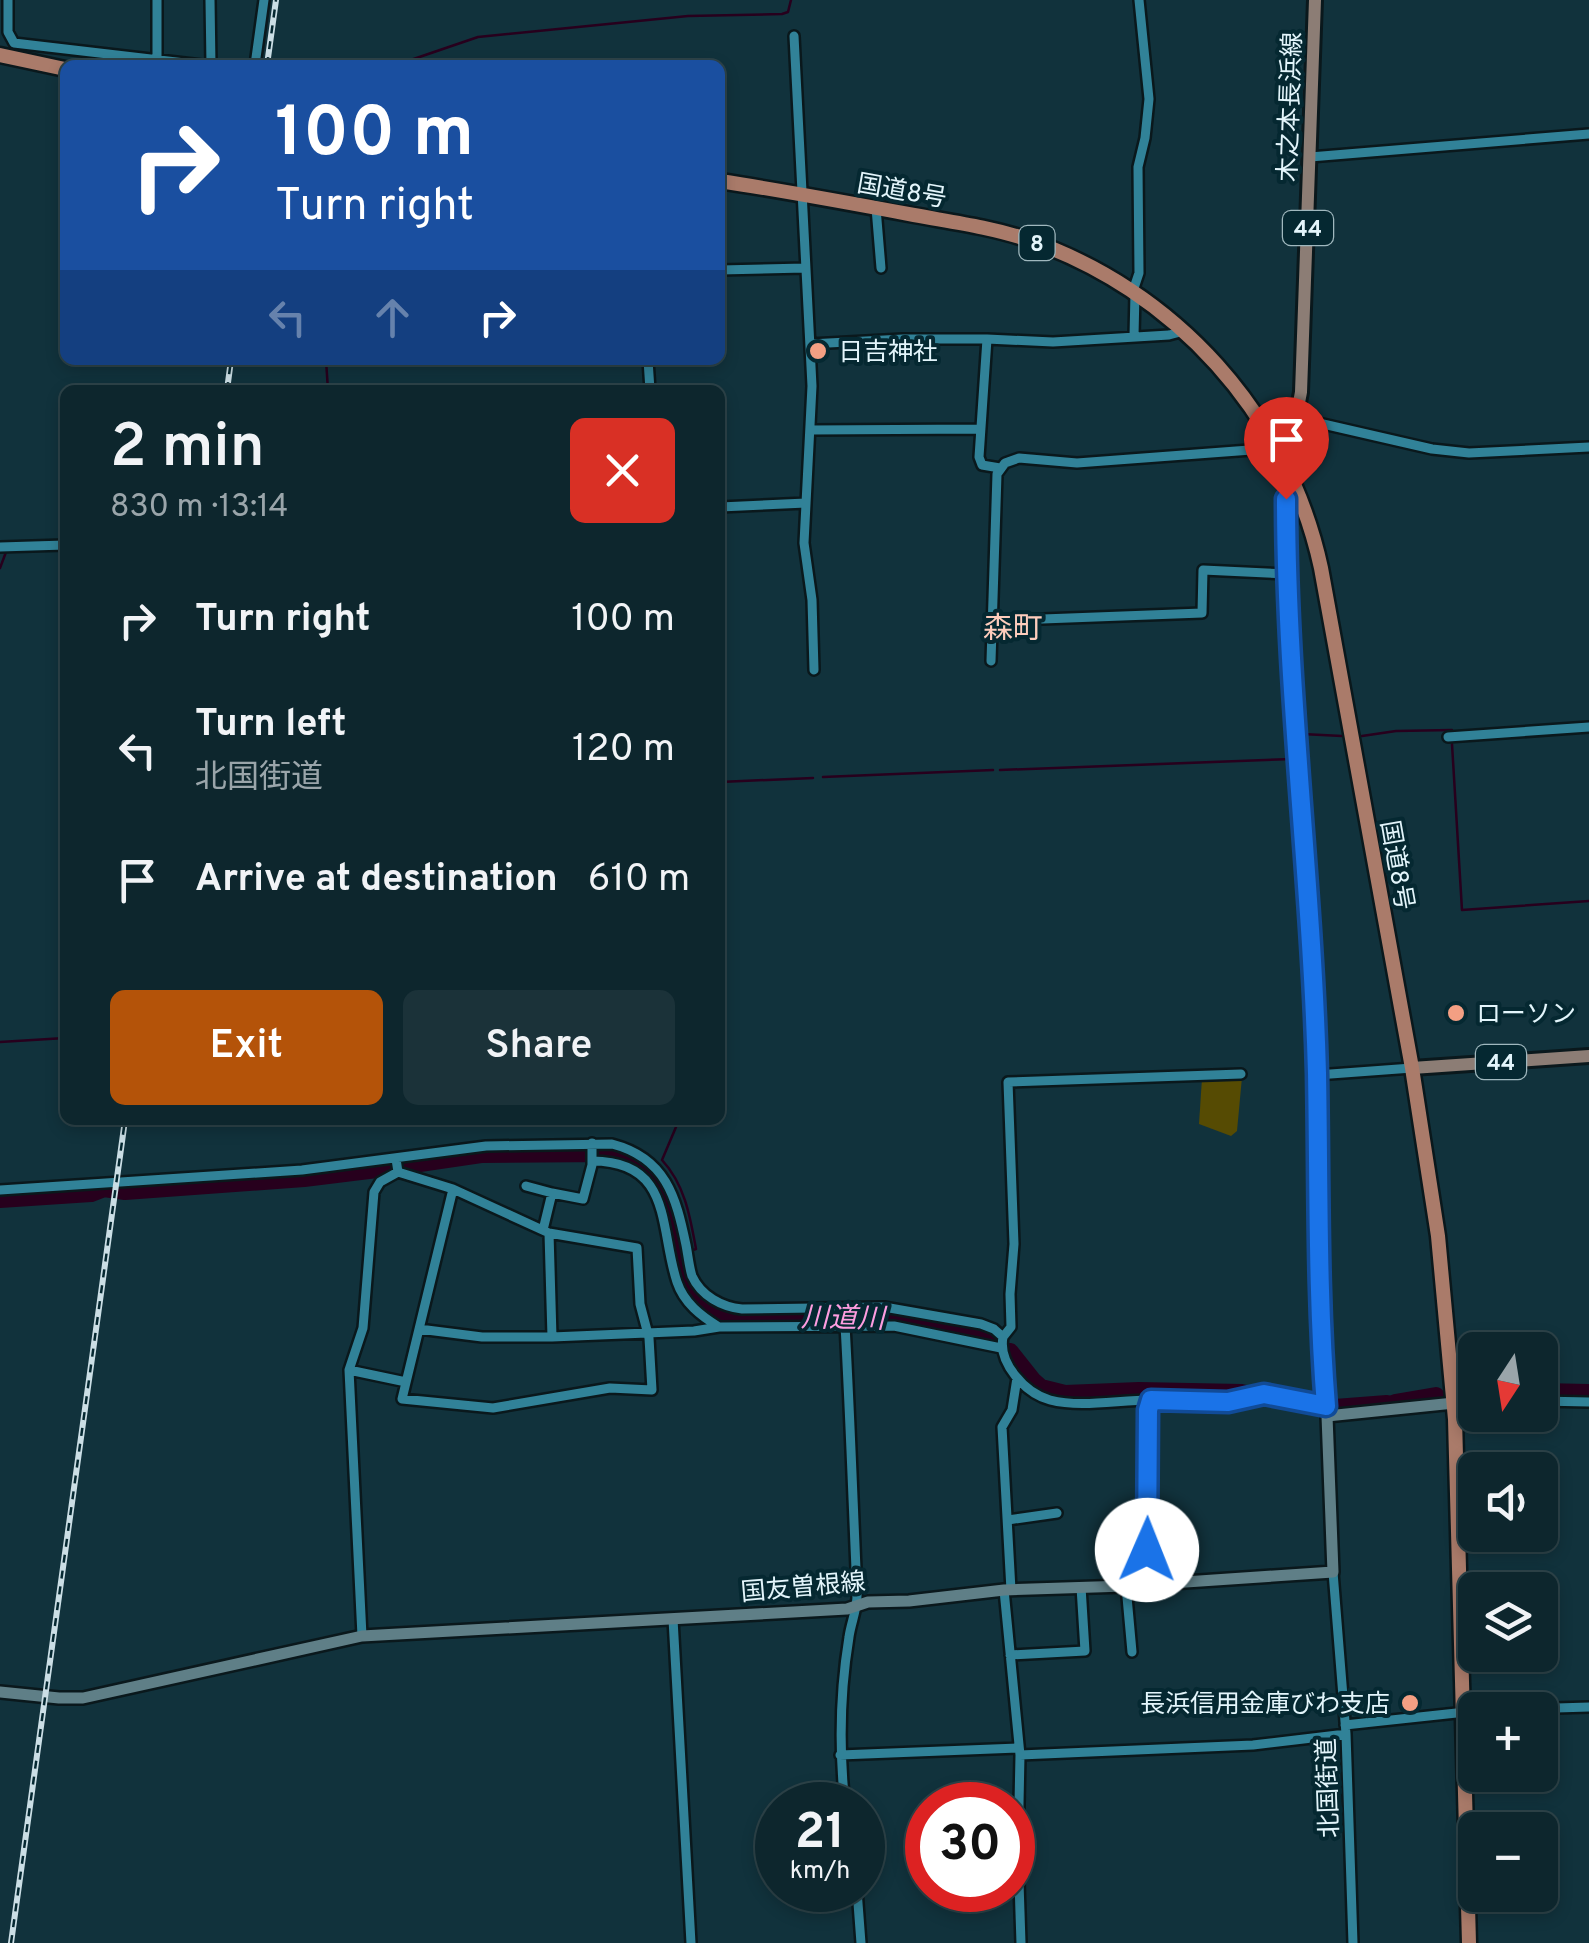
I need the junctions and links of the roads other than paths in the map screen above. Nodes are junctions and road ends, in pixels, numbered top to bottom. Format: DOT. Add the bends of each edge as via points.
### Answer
graph roads {
  1 [pos="8,0"];
  2 [pos="156,0"];
  3 [pos="210,0"];
  4 [pos="264,0"];
  5 [pos="1139,0"];
  6 [pos="1315,0"];
  7 [pos="794,36"];
  8 [pos="0,55"];
  9 [pos="158,60"];
  10 [pos="211,60"];
  11 [pos="255,60"];
  12 [pos="60,68"];
  13 [pos="1589,134"];
  14 [pos="1310,157"];
  15 [pos="725,181"];
  16 [pos="801,194"];
  17 [pos="876,208"];
  18 [pos="805,268"];
  19 [pos="881,268"];
  20 [pos="725,270"];
  21 [pos="1134,292"];
  22 [pos="1184,331"];
  23 [pos="1134,336"];
  24 [pos="987,339"];
  25 [pos="810,344"];
  26 [pos="1296,418"];
  27 [pos="980,429"];
  28 [pos="811,430"];
  29 [pos="1589,447"];
  30 [pos="1277,448"];
  31 [pos="1000,468"];
  32 [pos="1295,483"];
  33 [pos="806,504"];
  34 [pos="725,507"];
  35 [pos="0,535"];
  36 [pos="60,545"];
  37 [pos="1,547"];
  38 [pos="1288,574"];
  39 [pos="992,622"];
  40 [pos="991,662"];
  41 [pos="814,670"];
  42 [pos="1589,727"];
  43 [pos="1448,737"];
  44 [pos="1589,1056"];
  45 [pos="1412,1068"];
  46 [pos="1241,1074"];
  47 [pos="1316,1075"];
  48 [pos="592,1153"];
  49 [pos="396,1159"];
  50 [pos="398,1172"];
  51 [pos="526,1186"];
  52 [pos="453,1189"];
  53 [pos="0,1190"];
  54 [pos="552,1192"];
  55 [pos="546,1232"];
  56 [pos="845,1325"];
  57 [pos="719,1327"];
  58 [pos="418,1329"];
  59 [pos="647,1332"];
  60 [pos="552,1337"];
  61 [pos="1002,1342"];
  62 [pos="350,1370"];
  63 [pos="1017,1378"];
  64 [pos="406,1382"];
  65 [pos="1151,1400"];
  66 [pos="1558,1401"];
  67 [pos="1589,1402"];
  68 [pos="1454,1403"];
  69 [pos="1458,1403"];
  70 [pos="1326,1411"];
  71 [pos="1057,1514"];
  72 [pos="1008,1520"];
  73 [pos="1333,1572"];
  74 [pos="1147,1584"];
  75 [pos="1126,1586"];
  76 [pos="1081,1587"];
  77 [pos="1008,1590"];
  78 [pos="856,1605"];
  79 [pos="674,1620"];
  80 [pos="362,1636"];
  81 [pos="1132,1652"];
  82 [pos="1010,1655"];
  83 [pos="0,1692"];
  84 [pos="1469,1692"];
  85 [pos="1589,1707"];
  86 [pos="1558,1708"];
  87 [pos="1458,1713"];
  88 [pos="1345,1729"];
  89 [pos="1019,1752"];
  90 [pos="840,1755"];
  91 [pos="843,1782"];
  92 [pos="1470,1792"];
  93 [pos="859,1912"];
  94 [pos="691,1943"];
  95 [pos="861,1943"];
  96 [pos="1020,1943"];
  97 [pos="1353,1943"];
  98 [pos="1469,1943"];
  1 -- 9 [label="street" via="14,43"];
  2 -- 9 [label="street"];
  3 -- 10 [label="street"];
  4 -- 11 [label="street"];
  5 -- 21 [label="street" via="1148,98 1138,167 1140,273"];
  6 -- 14 [label="main road, 木之本長浜線 / 44"];
  7 -- 16 [label="street"];
  8 -- 12 [label="highway"];
  13 -- 14 [label="street"];
  14 -- 26 [label="main road, 木之本長浜線 / 44"];
  15 -- 16 [label="highway, 国道8号 / 8"];
  16 -- 17 [label="highway, 国道8号 / 8"];
  16 -- 18 [label="street"];
  17 -- 19 [label="street"];
  17 -- 21 [label="highway, 国道8号 / 8" via="1023,238"];
  18 -- 20 [label="street"];
  18 -- 25 [label="street"];
  21 -- 22 [label="highway, 国道8号 / 8"];
  21 -- 23 [label="street"];
  22 -- 23 [label="street"];
  22 -- 30 [label="highway, 国道8号 / 8" via="1238,388"];
  23 -- 24 [label="street"];
  24 -- 25 [label="street"];
  24 -- 27 [label="street"];
  25 -- 28 [label="street"];
  26 -- 29 [label="street" via="1469,453"];
  26 -- 30 [label="main road, 木之本長浜線 / 44"];
  27 -- 28 [label="street"];
  27 -- 31 [label="street" via="980,463"];
  28 -- 33 [label="street"];
  30 -- 31 [label="street" via="1078,463 1019,458"];
  30 -- 32 [label="highway, 国道8号 / 8"];
  31 -- 39 [label="street"];
  32 -- 38 [label="street" via="1286,499"];
  32 -- 45 [label="highway, 国道8号 / 8" via="1321,568"];
  33 -- 34 [label="street"];
  33 -- 41 [label="street"];
  35 -- 37 [label="street"];
  36 -- 37 [label="street"];
  38 -- 39 [label="street" via="1203,570 1202,613"];
  38 -- 47 [label="street"];
  39 -- 40 [label="street"];
  42 -- 43 [label="street"];
  44 -- 45 [label="main road, 44"];
  45 -- 47 [label="street"];
  45 -- 68 [label="highway, 国道8号 / 8"];
  46 -- 61 [label="street" via="1008,1082 1014,1244 1011,1327"];
  47 -- 70 [label="street"];
  48 -- 49 [label="street" via="486,1146"];
  48 -- 54 [label="street" via="583,1199"];
  48 -- 57 [label="street" via="649,1184 661,1205 678,1284"];
  48 -- 61 [label="street" via="624,1147 659,1171 674,1196 692,1277 724,1306 894,1308 981,1324"];
  49 -- 50 [label="street"];
  49 -- 53 [label="street"];
  50 -- 52 [label="street"];
  50 -- 62 [label="street" via="374,1192 363,1328"];
  51 -- 54 [label="street"];
  52 -- 55 [label="street"];
  52 -- 58 [label="street"];
  54 -- 55 [label="street"];
  55 -- 59 [label="street" via="637,1248"];
  55 -- 60 [label="street"];
  56 -- 57 [label="street"];
  56 -- 61 [label="street"];
  56 -- 78 [label="street"];
  57 -- 59 [label="street"];
  58 -- 60 [label="street"];
  58 -- 64 [label="street"];
  59 -- 60 [label="street"];
  59 -- 64 [label="street" via="652,1390 610,1388 493,1408 402,1399"];
  61 -- 63 [label="street"];
  62 -- 64 [label="street"];
  62 -- 80 [label="street"];
  63 -- 65 [label="street" via="1038,1395 1064,1403"];
  63 -- 72 [label="street" via="1002,1428"];
  65 -- 70 [label="street" via="1228,1402 1264,1394"];
  65 -- 74 [label="street"];
  66 -- 67 [label="street"];
  68 -- 69 [label="street"];
  68 -- 70 [label="main road"];
  68 -- 84 [label="highway, 国道8号 / 8"];
  70 -- 73 [label="main road"];
  71 -- 72 [label="street"];
  72 -- 77 [label="street"];
  73 -- 74 [label="main road, 国友曽根線"];
  73 -- 88 [label="street, 北国街道"];
  74 -- 75 [label="main road, 国友曽根線"];
  75 -- 76 [label="main road, 国友曽根線"];
  75 -- 81 [label="street"];
  76 -- 77 [label="main road, 国友曽根線"];
  76 -- 82 [label="street" via="1085,1651"];
  77 -- 78 [label="main road, 国友曽根線"];
  77 -- 82 [label="street"];
  78 -- 79 [label="main road, 国友曽根線"];
  78 -- 90 [label="street"];
  79 -- 80 [label="main road, 国友曽根線"];
  79 -- 94 [label="street"];
  80 -- 83 [label="main road, 国友曽根線" via="83,1698"];
  82 -- 89 [label="street"];
  85 -- 86 [label="street"];
  87 -- 88 [label="street"];
  88 -- 89 [label="street" via="1253,1745"];
  88 -- 97 [label="street, 北国街道"];
  89 -- 90 [label="street"];
  89 -- 96 [label="street"];
  90 -- 91 [label="street"];
  92 -- 98 [label="highway, 国道8号 / 8"];
  93 -- 95 [label="street"];
}
